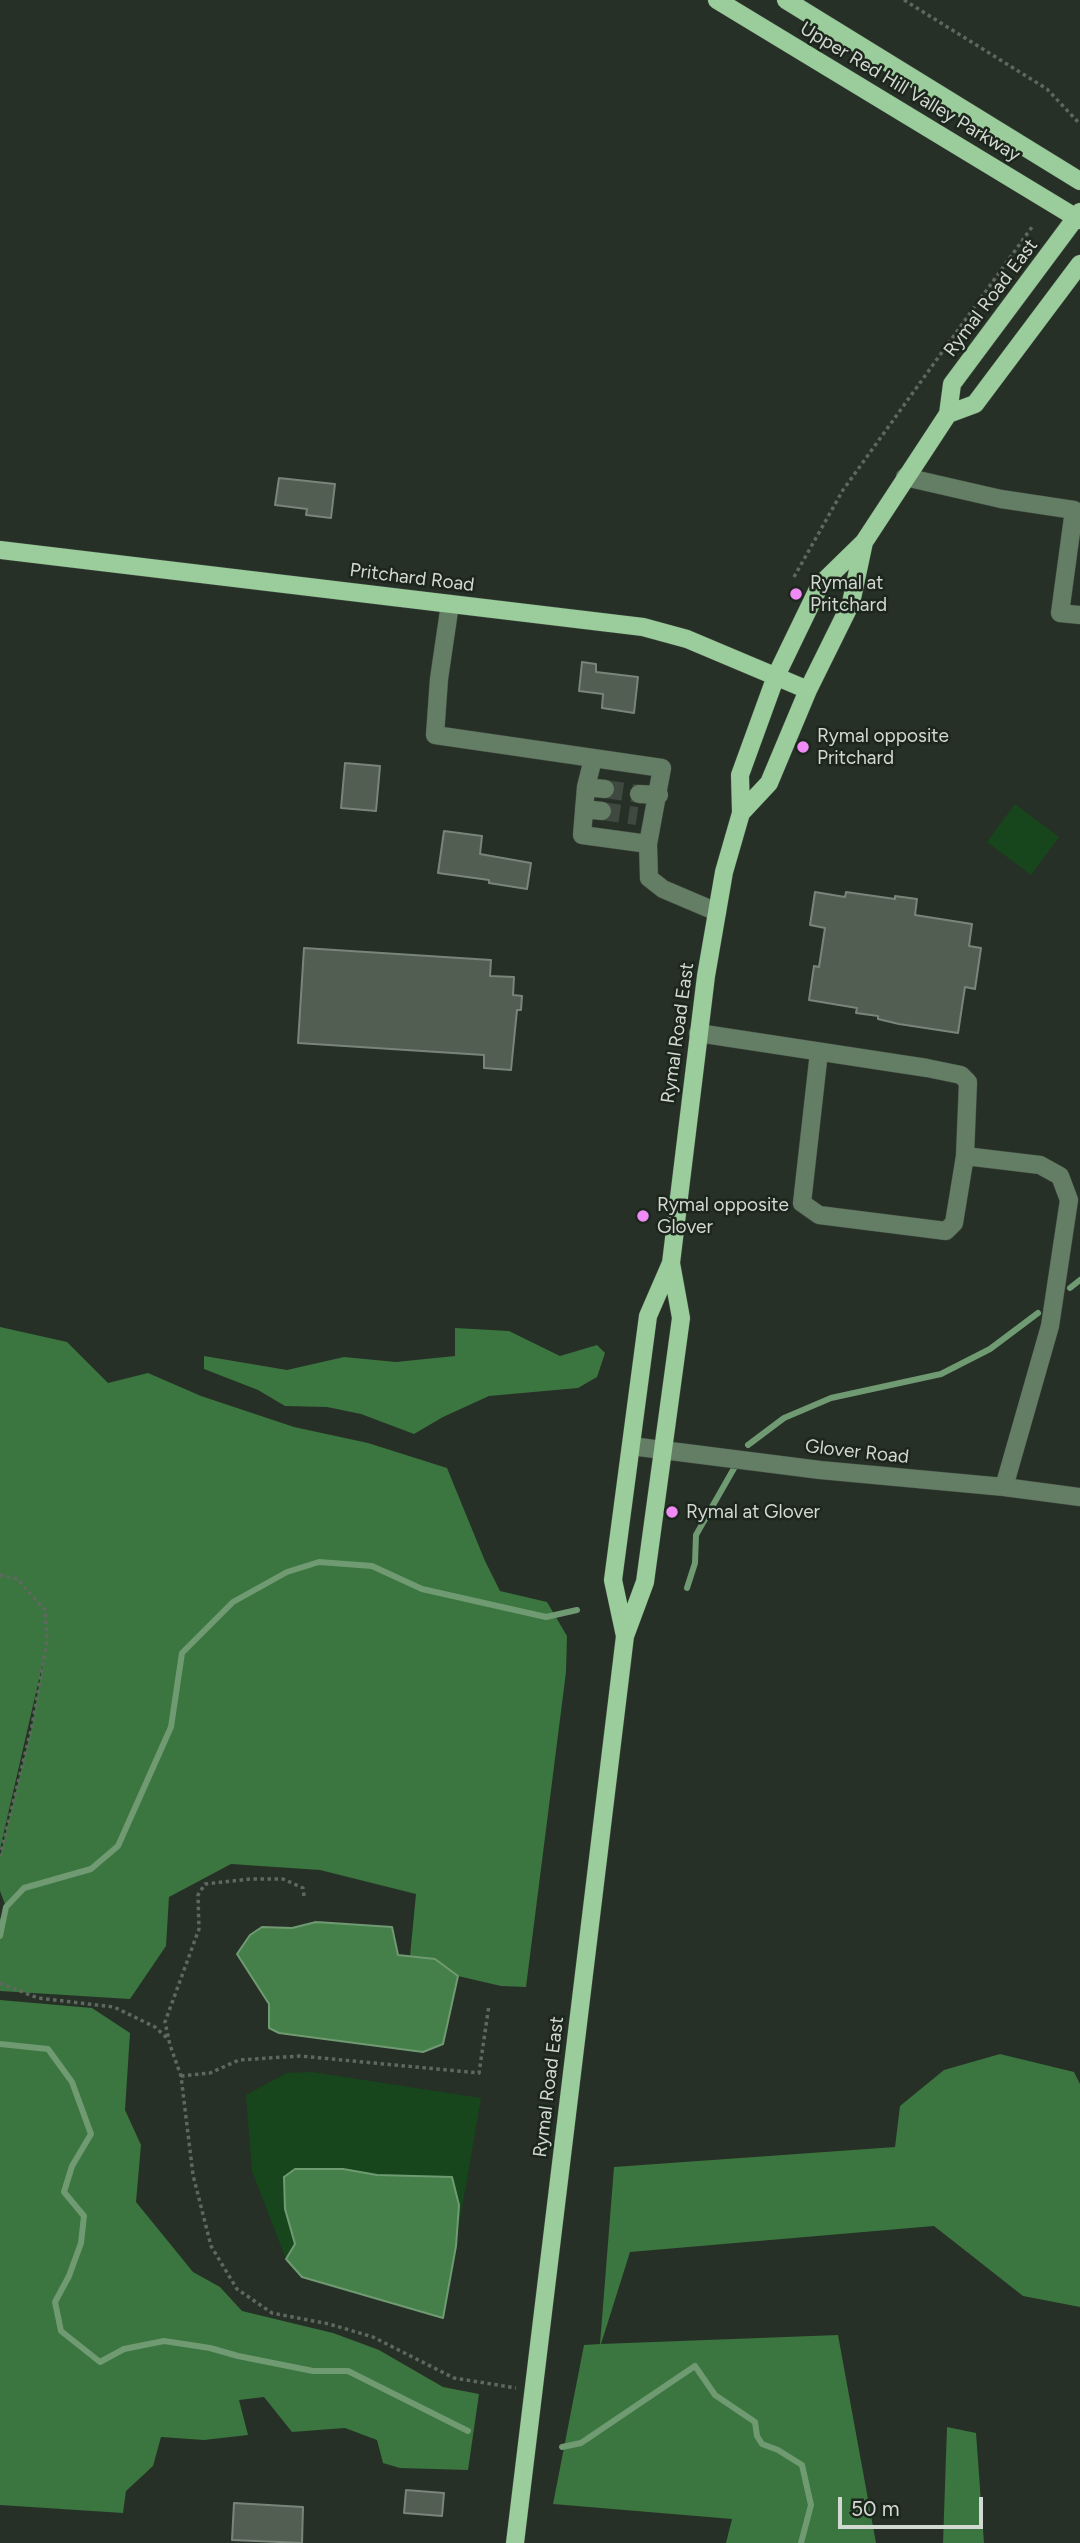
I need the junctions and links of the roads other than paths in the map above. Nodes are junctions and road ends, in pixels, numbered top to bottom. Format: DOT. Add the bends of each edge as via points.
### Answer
graph roads {
  1 [pos="717,0"];
  2 [pos="786,0"];
  3 [pos="1080,181"];
  4 [pos="1079,216"];
  5 [pos="1080,264"];
  6 [pos="948,414"];
  7 [pos="905,477"];
  8 [pos="864,542"];
  9 [pos="0,550"];
  10 [pos="450,604"];
  11 [pos="1080,615"];
  12 [pos="776,676"];
  13 [pos="808,690"];
  14 [pos="593,760"];
  15 [pos="639,794"];
  16 [pos="659,795"];
  17 [pos="741,813"];
  18 [pos="648,844"];
  19 [pos="717,912"];
  20 [pos="698,1033"];
  21 [pos="819,1052"];
  22 [pos="965,1156"];
  23 [pos="671,1262"];
  24 [pos="631,1446"];
  25 [pos="663,1450"];
  26 [pos="1004,1486"];
  27 [pos="1080,1497"];
  28 [pos="625,1636"];
  29 [pos="515,2543"];
  1 -- 4 [label="main road, Upper Red Hill Valley Parkway"];
  2 -- 3 [label="main road, Upper Red Hill Valley Parkway"];
  4 -- 6 [label="main road, Rymal Road East" via="952,384"];
  5 -- 6 [label="main road, Rymal Road East" via="975,404"];
  6 -- 7 [label="main road, Rymal Road East"];
  7 -- 8 [label="main road, Rymal Road East"];
  7 -- 11 [label="street" via="1074,510 1060,612"];
  8 -- 12 [label="main road, Rymal Road East" via="820,585"];
  8 -- 13 [label="main road, Rymal Road East" via="851,603"];
  9 -- 10 [label="main road, Pritchard Road"];
  10 -- 12 [label="main road, Pritchard Road" via="643,627 687,639"];
  10 -- 14 [label="street" via="435,735"];
  12 -- 13 [label="main road, Pritchard Road"];
  12 -- 17 [label="main road, Rymal Road East" via="740,775"];
  13 -- 17 [label="main road, Rymal Road East" via="769,783"];
  14 -- 16 [label="street" via="662,768"];
  14 -- 18 [label="street" via="593,810 582,835"];
  15 -- 16 [label="street"];
  16 -- 18 [label="street" via="646,817"];
  17 -- 19 [label="main road, Rymal Road East"];
  18 -- 19 [label="street" via="649,878 663,889"];
  19 -- 20 [label="main road, Rymal Road East"];
  20 -- 21 [label="street"];
  20 -- 23 [label="main road, Rymal Road East"];
  21 -- 22 [label="street" via="961,1075 968,1082"];
  21 -- 22 [label="street" via="802,1203 810,1209 819,1215 946,1231 954,1223"];
  22 -- 26 [label="street" via="1040,1165 1060,1177 1069,1200 1050,1326"];
  23 -- 24 [label="main road, Rymal Road East" via="648,1316"];
  23 -- 25 [label="main road, Rymal Road East" via="681,1318"];
  24 -- 25 [label="street, Glover Road"];
  24 -- 28 [label="main road, Rymal Road East" via="613,1580"];
  25 -- 26 [label="street, Glover Road"];
  25 -- 28 [label="main road, Rymal Road East" via="645,1582"];
  26 -- 27 [label="street, Glover Road"];
  28 -- 29 [label="main road, Rymal Road East"];
}
